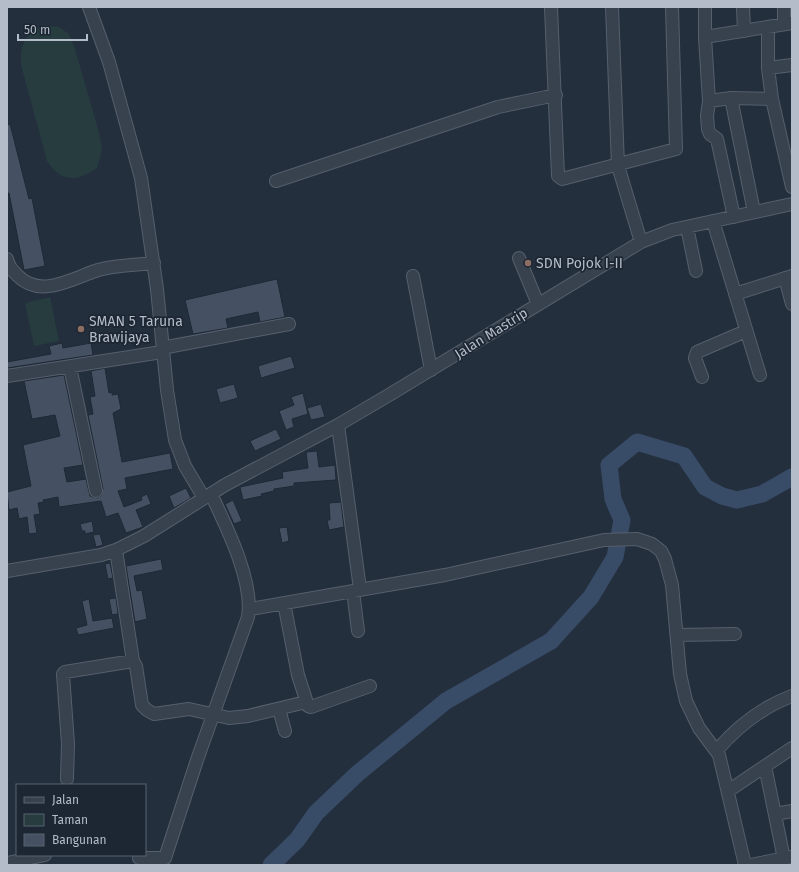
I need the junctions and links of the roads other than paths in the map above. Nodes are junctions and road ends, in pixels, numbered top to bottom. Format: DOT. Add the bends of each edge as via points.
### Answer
graph roads {
  1 [pos="89,7"];
  2 [pos="551,7"];
  3 [pos="612,7"];
  4 [pos="672,7"];
  5 [pos="705,7"];
  6 [pos="743,7"];
  7 [pos="784,7"];
  8 [pos="788,24"];
  9 [pos="768,28"];
  10 [pos="744,31"];
  11 [pos="705,37"];
  12 [pos="792,65"];
  13 [pos="768,68"];
  14 [pos="556,95"];
  15 [pos="731,98"];
  16 [pos="772,99"];
  17 [pos="709,100"];
  18 [pos="618,166"];
  19 [pos="276,181"];
  20 [pos="792,187"];
  21 [pos="792,204"];
  22 [pos="754,212"];
  23 [pos="734,217"];
  24 [pos="713,221"];
  25 [pos="688,227"];
  26 [pos="642,242"];
  27 [pos="519,258"];
  28 [pos="7,259"];
  29 [pos="154,263"];
  30 [pos="696,271"];
  31 [pos="413,276"];
  32 [pos="789,277"];
  33 [pos="735,294"];
  34 [pos="538,304"];
  35 [pos="792,304"];
  36 [pos="289,324"];
  37 [pos="746,331"];
  38 [pos="162,350"];
  39 [pos="70,367"];
  40 [pos="431,370"];
  41 [pos="760,375"];
  42 [pos="7,376"];
  43 [pos="702,377"];
  44 [pos="338,425"];
  45 [pos="96,490"];
  46 [pos="207,496"];
  47 [pos="116,550"];
  48 [pos="7,571"];
  49 [pos="356,590"];
  50 [pos="284,603"];
  51 [pos="250,609"];
  52 [pos="358,631"];
  53 [pos="735,634"];
  54 [pos="677,635"];
  55 [pos="133,661"];
  56 [pos="370,686"];
  57 [pos="792,696"];
  58 [pos="306,702"];
  59 [pos="279,709"];
  60 [pos="211,713"];
  61 [pos="285,731"];
  62 [pos="792,748"];
  63 [pos="717,750"];
  64 [pos="765,766"];
  65 [pos="67,779"];
  66 [pos="728,791"];
  67 [pos="792,811"];
  68 [pos="775,814"];
  69 [pos="40,856"];
  70 [pos="139,858"];
  71 [pos="788,858"];
  72 [pos="7,863"];
  73 [pos="745,865"];
  74 [pos="750,865"];
  1 -- 29 [label="street" via="109,62 139,171"];
  2 -- 14 [label="street"];
  3 -- 18 [label="street"];
  4 -- 18 [label="street" via="677,147"];
  5 -- 11 [label="street"];
  6 -- 10 [label="street"];
  7 -- 8 [label="street"];
  8 -- 9 [label="street"];
  9 -- 10 [label="street"];
  9 -- 13 [label="street"];
  10 -- 11 [label="street"];
  11 -- 17 [label="street"];
  12 -- 13 [label="street"];
  13 -- 16 [label="street"];
  14 -- 18 [label="street" via="559,178"];
  14 -- 19 [label="street" via="498,107"];
  15 -- 16 [label="street"];
  15 -- 17 [label="street"];
  15 -- 22 [label="street"];
  16 -- 20 [label="street"];
  17 -- 23 [label="street" via="708,129 716,138"];
  18 -- 26 [label="street"];
  21 -- 22 [label="street, Jalan Mastrip"];
  22 -- 23 [label="street, Jalan Mastrip"];
  23 -- 24 [label="street, Jalan Mastrip"];
  24 -- 25 [label="street, Jalan Mastrip"];
  24 -- 33 [label="street"];
  25 -- 26 [label="street, Jalan Mastrip"];
  25 -- 30 [label="street"];
  26 -- 34 [label="street, Jalan Mastrip"];
  27 -- 34 [label="street"];
  28 -- 29 [label="street" via="9,268 26,284 39,286 56,286 99,270"];
  29 -- 38 [label="street"];
  31 -- 40 [label="street"];
  32 -- 33 [label="street"];
  32 -- 35 [label="street"];
  33 -- 37 [label="street"];
  34 -- 40 [label="street, Jalan Mastrip"];
  36 -- 38 [label="street"];
  37 -- 41 [label="street"];
  37 -- 43 [label="street" via="697,352 696,358"];
  38 -- 39 [label="street"];
  38 -- 46 [label="street" via="175,440 185,466"];
  39 -- 42 [label="street"];
  39 -- 45 [label="street"];
  40 -- 44 [label="street, Jalan Mastrip"];
  44 -- 46 [label="street, Jalan Mastrip"];
  44 -- 49 [label="street"];
  46 -- 47 [label="street, Jalan Mastrip"];
  46 -- 51 [label="street" via="244,574"];
  47 -- 48 [label="street, Jalan Mastrip"];
  47 -- 55 [label="street"];
  49 -- 50 [label="street"];
  49 -- 52 [label="street"];
  49 -- 54 [label="street" via="445,575 604,540 637,539 652,544 661,551 665,559 672,585"];
  50 -- 51 [label="street"];
  50 -- 58 [label="street"];
  51 -- 60 [label="street"];
  53 -- 54 [label="street"];
  54 -- 63 [label="street" via="680,674 686,701 699,728"];
  55 -- 60 [label="street" via="142,705 147,710 154,714 189,709"];
  55 -- 65 [label="street" via="63,674 68,744"];
  56 -- 58 [label="street" via="311,707"];
  57 -- 63 [label="street" via="752,717"];
  58 -- 59 [label="street"];
  59 -- 60 [label="street" via="234,718"];
  59 -- 61 [label="street"];
  60 -- 70 [label="street" via="161,859"];
  62 -- 64 [label="street"];
  63 -- 66 [label="street"];
  64 -- 66 [label="street"];
  64 -- 68 [label="street"];
  66 -- 73 [label="street"];
  67 -- 68 [label="street"];
  68 -- 71 [label="street"];
  69 -- 72 [label="street"];
  71 -- 74 [label="street"];
}
